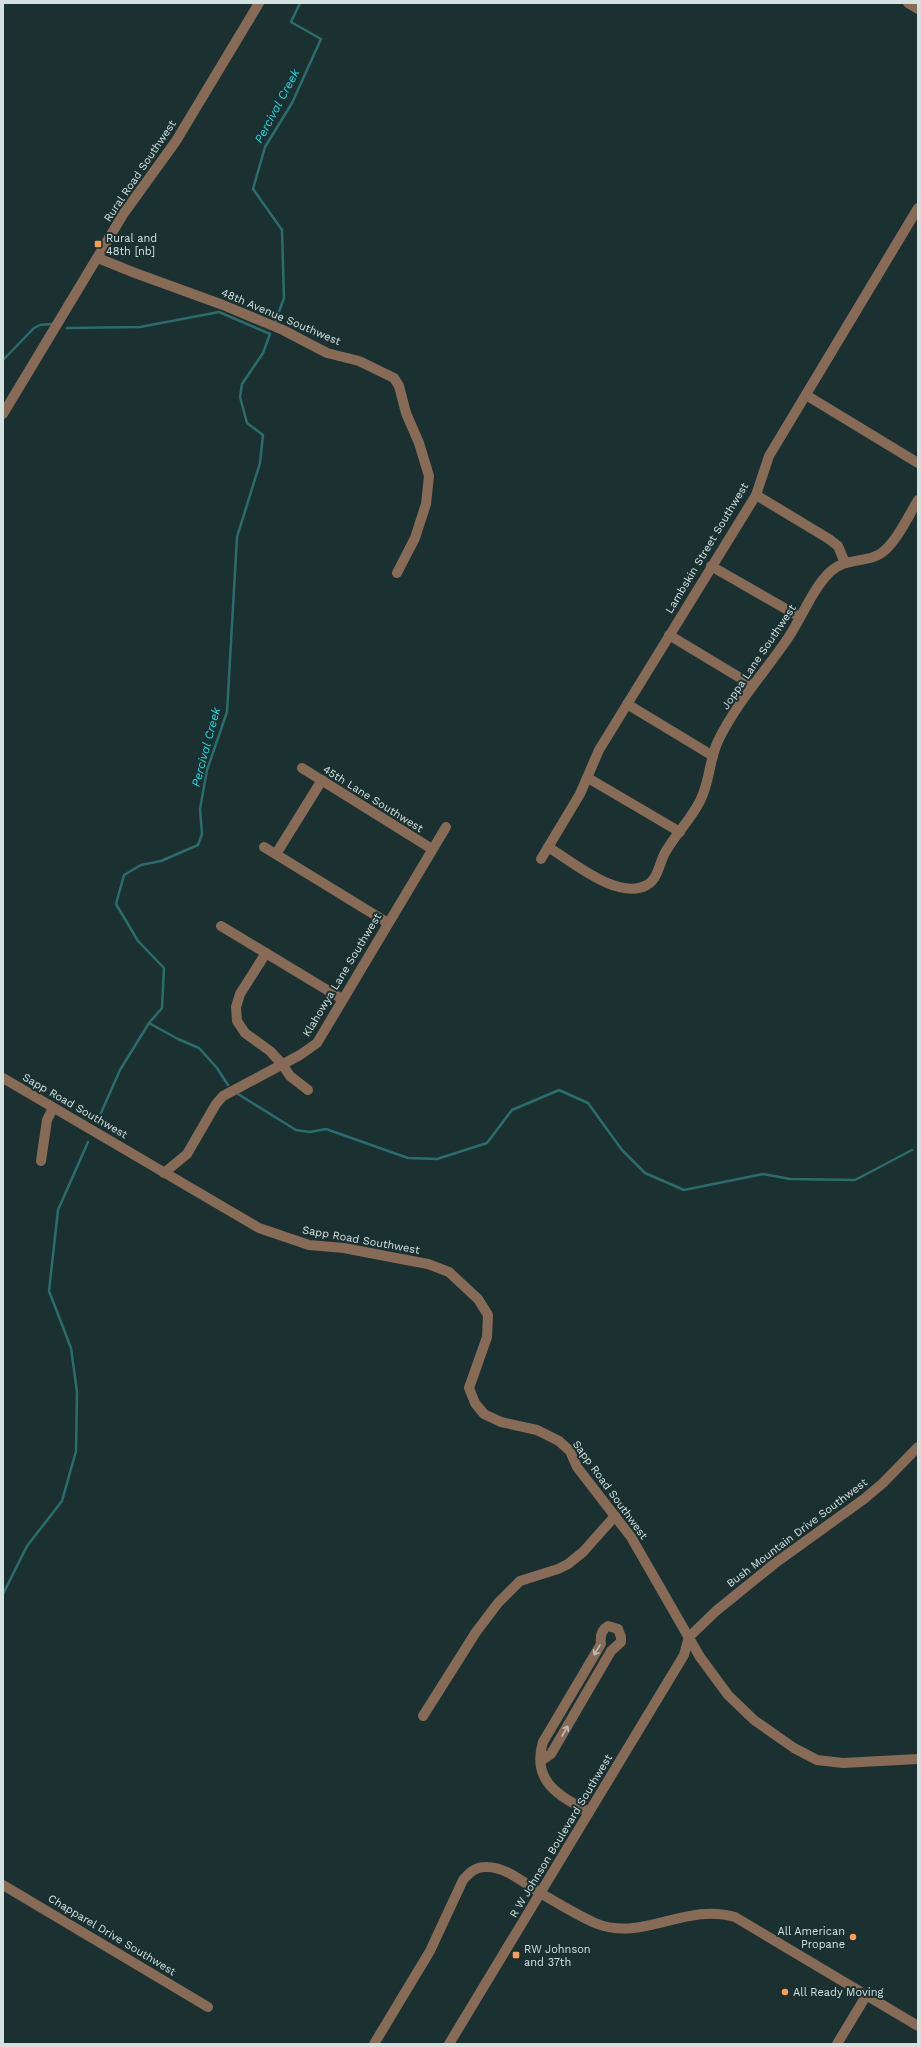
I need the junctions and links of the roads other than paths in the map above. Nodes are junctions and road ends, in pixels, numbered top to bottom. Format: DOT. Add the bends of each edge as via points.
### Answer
graph roads {
  1 [pos="259,3"];
  2 [pos="918,208"];
  3 [pos="98,258"];
  4 [pos="806,395"];
  5 [pos="3,414"];
  6 [pos="918,463"];
  7 [pos="756,495"];
  8 [pos="918,500"];
  9 [pos="845,563"];
  10 [pos="711,566"];
  11 [pos="397,573"];
  12 [pos="800,617"];
  13 [pos="669,635"];
  14 [pos="752,685"];
  15 [pos="627,704"];
  16 [pos="713,756"];
  17 [pos="302,768"];
  18 [pos="588,778"];
  19 [pos="322,780"];
  20 [pos="446,827"];
  21 [pos="680,832"];
  22 [pos="264,847"];
  23 [pos="548,847"];
  24 [pos="432,849"];
  25 [pos="276,854"];
  26 [pos="541,859"];
  27 [pos="388,923"];
  28 [pos="221,926"];
  29 [pos="266,953"];
  30 [pos="342,999"];
  31 [pos="282,1064"];
  32 [pos="3,1078"];
  33 [pos="308,1090"];
  34 [pos="53,1108"];
  35 [pos="41,1161"];
  36 [pos="164,1173"];
  37 [pos="918,1446"];
  38 [pos="614,1516"];
  39 [pos="689,1637"];
  40 [pos="424,1716"];
  41 [pos="918,1759"];
  42 [pos="541,1761"];
  43 [pos="588,1812"];
  44 [pos="3,1884"];
  45 [pos="541,1893"];
  46 [pos="866,1996"];
  47 [pos="208,2007"];
  48 [pos="918,2026"];
  49 [pos="374,2044"];
  50 [pos="449,2044"];
  51 [pos="837,2044"];
  1 -- 3 [label="street, Rural Road Southwest" via="180,135 124,213"];
  2 -- 4 [label="street, Lambskin Street Southwest"];
  3 -- 5 [label="street, Rural Road Southwest"];
  3 -- 11 [label="street, 48th Avenue Southwest" via="223,305 327,352 359,361 394,378 419,442 428,476 426,504 415,538"];
  4 -- 6 [label="street"];
  4 -- 7 [label="street, Lambskin Street Southwest" via="769,456"];
  7 -- 9 [label="street" via="829,539 838,546"];
  7 -- 10 [label="street, Lambskin Street Southwest"];
  8 -- 9 [label="street, Joppa Lane Southwest" via="887,548 879,554"];
  9 -- 12 [label="street, Joppa Lane Southwest" via="830,571"];
  10 -- 12 [label="street"];
  10 -- 13 [label="street, Lambskin Street Southwest"];
  12 -- 14 [label="street, Joppa Lane Southwest"];
  13 -- 14 [label="street"];
  13 -- 15 [label="street, Lambskin Street Southwest"];
  14 -- 16 [label="street, Joppa Lane Southwest" via="718,741"];
  15 -- 16 [label="street"];
  15 -- 18 [label="street, Lambskin Street Southwest" via="599,750"];
  16 -- 21 [label="street, Joppa Lane Southwest" via="700,802"];
  17 -- 19 [label="street, 45th Lane Southwest"];
  18 -- 21 [label="street"];
  18 -- 23 [label="street, Lambskin Street Southwest"];
  19 -- 24 [label="street, 45th Lane Southwest"];
  19 -- 25 [label="street"];
  20 -- 24 [label="street, Klahowya Lane Southwest"];
  21 -- 23 [label="street, Joppa Lane Southwest" via="665,852 657,875 648,884 636,889 625,890 611,886"];
  22 -- 25 [label="street"];
  23 -- 26 [label="street, Lambskin Street Southwest"];
  24 -- 27 [label="street, Klahowya Lane Southwest"];
  25 -- 27 [label="street"];
  27 -- 30 [label="street, Klahowya Lane Southwest"];
  28 -- 29 [label="street"];
  29 -- 30 [label="street"];
  29 -- 31 [label="street" via="240,994 236,1007 237,1021 245,1033 270,1051"];
  30 -- 31 [label="street, Klahowya Lane Southwest" via="317,1043"];
  31 -- 33 [label="street" via="290,1076"];
  31 -- 36 [label="street, Klahowya Lane Southwest" via="219,1100 187,1154"];
  32 -- 34 [label="street, Sapp Road Southwest"];
  34 -- 35 [label="street" via="47,1120"];
  34 -- 36 [label="street, Sapp Road Southwest"];
  36 -- 38 [label="street, Sapp Road Southwest" via="259,1228 282,1237 309,1245 344,1248 428,1264 449,1272 478,1299 488,1315 487,1337 469,1388 475,1403 484,1414 501,1422 537,1430 559,1441 570,1451 576,1467"];
  37 -- 39 [label="street, Bush Mountain Drive Southwest" via="869,1495 774,1564 716,1611"];
  38 -- 39 [label="street, Sapp Road Southwest" via="631,1537"];
  38 -- 40 [label="street" via="583,1552 568,1564 558,1570 520,1581 498,1603 463,1652"];
  39 -- 41 [label="street, Sapp Road Southwest" via="700,1657 728,1695 754,1720 794,1748 817,1760 843,1763"];
  39 -- 43 [label="street, R W Johnson Boulevard Southwest" via="684,1655"];
  42 -- 42 [label="street, one-way" via="551,1754 610,1652 621,1642 618,1629 608,1626 602,1632 601,1644 542,1742"];
  42 -- 43 [label="street" via="550,1788"];
  43 -- 45 [label="street, R W Johnson Boulevard Southwest"];
  44 -- 47 [label="street, Chapparel Drive Southwest"];
  45 -- 46 [label="street" via="613,1929 643,1927 702,1913 725,1914 743,1922"];
  45 -- 49 [label="street" via="499,1869 486,1867 470,1872 458,1890 418,1973"];
  45 -- 50 [label="street, R W Johnson Boulevard Southwest"];
  46 -- 48 [label="street"];
  46 -- 51 [label="street"];
}
